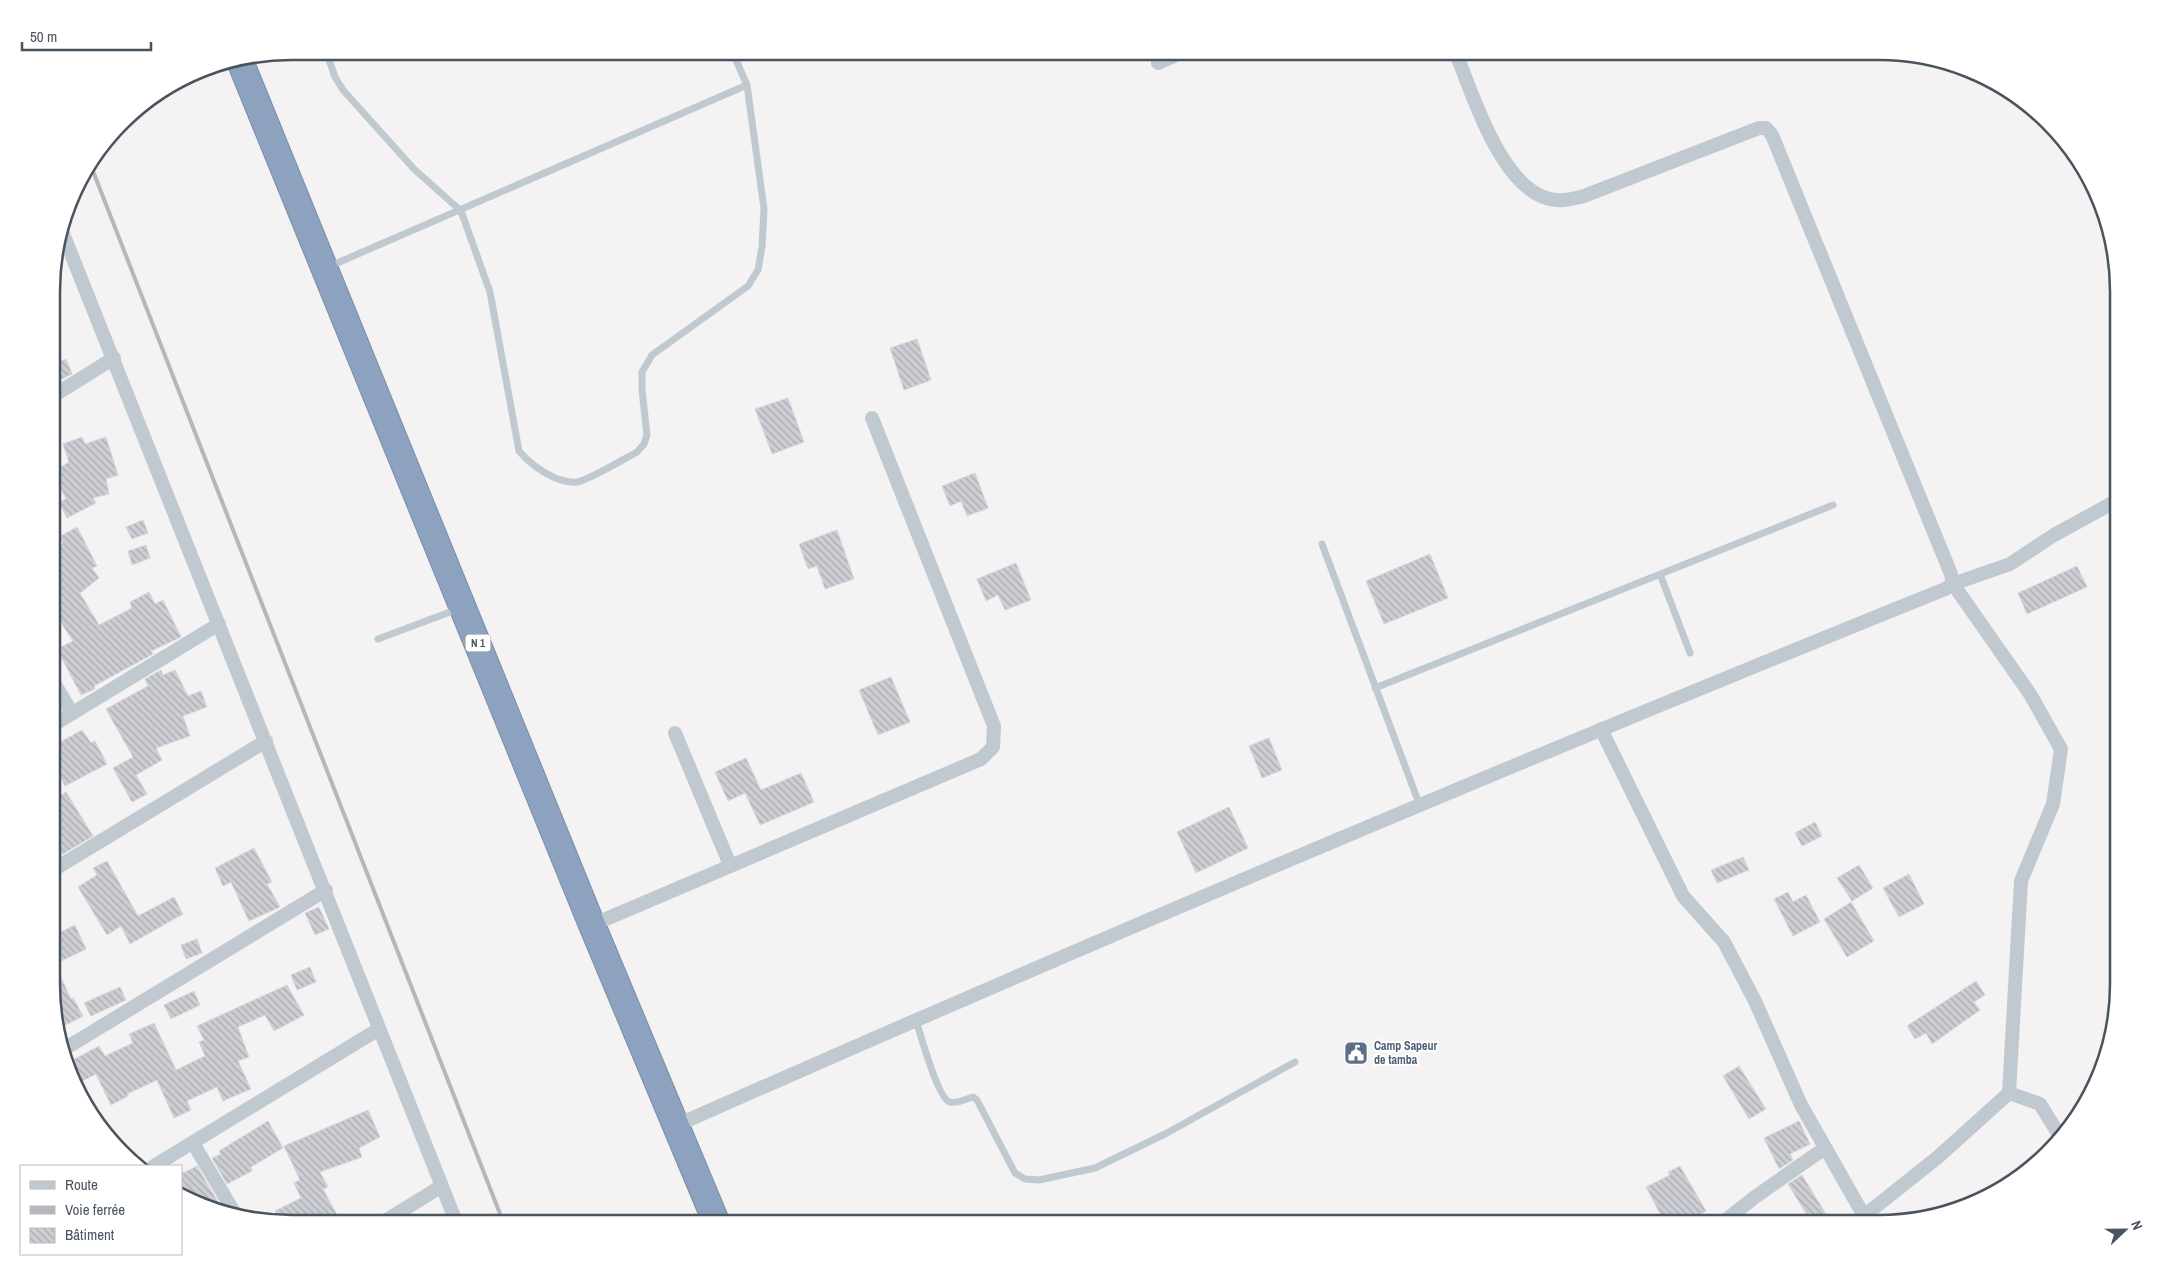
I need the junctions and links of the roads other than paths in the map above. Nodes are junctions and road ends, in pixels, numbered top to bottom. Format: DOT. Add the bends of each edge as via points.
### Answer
graph roads {
  1 [pos="329,60"];
  2 [pos="736,60"];
  3 [pos="1165,60"];
  4 [pos="1459,60"];
  5 [pos="1158,63"];
  6 [pos="242,65"];
  7 [pos="747,85"];
  8 [pos="461,211"];
  9 [pos="65,242"];
  10 [pos="326,268"];
  11 [pos="114,358"];
  12 [pos="60,392"];
  13 [pos="872,418"];
  14 [pos="2110,504"];
  15 [pos="1833,505"];
  16 [pos="1322,544"];
  17 [pos="1660,574"];
  18 [pos="1953,584"];
  19 [pos="464,607"];
  20 [pos="220,624"];
  21 [pos="378,639"];
  22 [pos="1690,652"];
  23 [pos="1375,688"];
  24 [pos="60,693"];
  25 [pos="72,713"];
  26 [pos="60,721"];
  27 [pos="1602,730"];
  28 [pos="675,733"];
  29 [pos="266,741"];
  30 [pos="1420,806"];
  31 [pos="730,865"];
  32 [pos="60,866"];
  33 [pos="326,890"];
  34 [pos="592,925"];
  35 [pos="916,1019"];
  36 [pos="379,1029"];
  37 [pos="69,1046"];
  38 [pos="1295,1062"];
  39 [pos="2009,1093"];
  40 [pos="675,1126"];
  41 [pos="2057,1131"];
  42 [pos="193,1143"];
  43 [pos="1825,1148"];
  44 [pos="156,1165"];
  45 [pos="442,1186"];
  46 [pos="232,1207"];
  47 [pos="395,1215"];
  48 [pos="453,1215"];
  49 [pos="713,1215"];
  50 [pos="1732,1215"];
  51 [pos="1863,1215"];
  52 [pos="1872,1215"];
  1 -- 8 [label="lane" via="343,90 414,169"];
  2 -- 7 [label="lane"];
  3 -- 5 [label="street"];
  4 -- 18 [label="street" via="1498,153 1513,174 1535,193 1557,200 1584,196 1766,128 1772,135"];
  6 -- 10 [label="highway, N 1"];
  7 -- 8 [label="lane"];
  7 -- 8 [label="lane" via="764,209 758,270 748,286 652,355 642,372 647,435 644,444 637,452 578,482 554,477 528,461 519,451 490,292"];
  8 -- 10 [label="lane"];
  9 -- 11 [label="street"];
  10 -- 19 [label="highway, N 1"];
  11 -- 12 [label="street"];
  11 -- 20 [label="street"];
  13 -- 31 [label="street" via="994,726 993,747 982,759"];
  14 -- 18 [label="street" via="2010,564"];
  15 -- 17 [label="lane"];
  16 -- 23 [label="lane"];
  17 -- 22 [label="lane"];
  17 -- 23 [label="lane"];
  18 -- 27 [label="street"];
  18 -- 39 [label="street" via="2030,694 2061,749 2053,804 2021,881"];
  19 -- 21 [label="lane"];
  19 -- 34 [label="highway, N 1"];
  20 -- 25 [label="street"];
  20 -- 29 [label="street"];
  23 -- 30 [label="lane"];
  24 -- 25 [label="street"];
  25 -- 26 [label="street"];
  27 -- 30 [label="street"];
  27 -- 43 [label="street" via="1683,896 1724,942 1755,1001 1801,1105"];
  28 -- 31 [label="street"];
  29 -- 32 [label="street"];
  29 -- 33 [label="street"];
  30 -- 35 [label="street"];
  31 -- 34 [label="street"];
  33 -- 36 [label="street"];
  33 -- 37 [label="street"];
  34 -- 40 [label="highway, N 1"];
  35 -- 38 [label="lane" via="939,1090 946,1101 951,1103 973,1097 977,1100 1015,1173 1025,1180 1095,1168 1166,1134"];
  35 -- 40 [label="street"];
  36 -- 42 [label="street"];
  36 -- 45 [label="street"];
  39 -- 41 [label="street" via="2040,1104"];
  39 -- 52 [label="street"];
  40 -- 49 [label="highway, N 1"];
  42 -- 44 [label="street"];
  42 -- 46 [label="street"];
  43 -- 50 [label="street"];
  43 -- 51 [label="street"];
  45 -- 47 [label="street"];
  45 -- 48 [label="street"];
}
